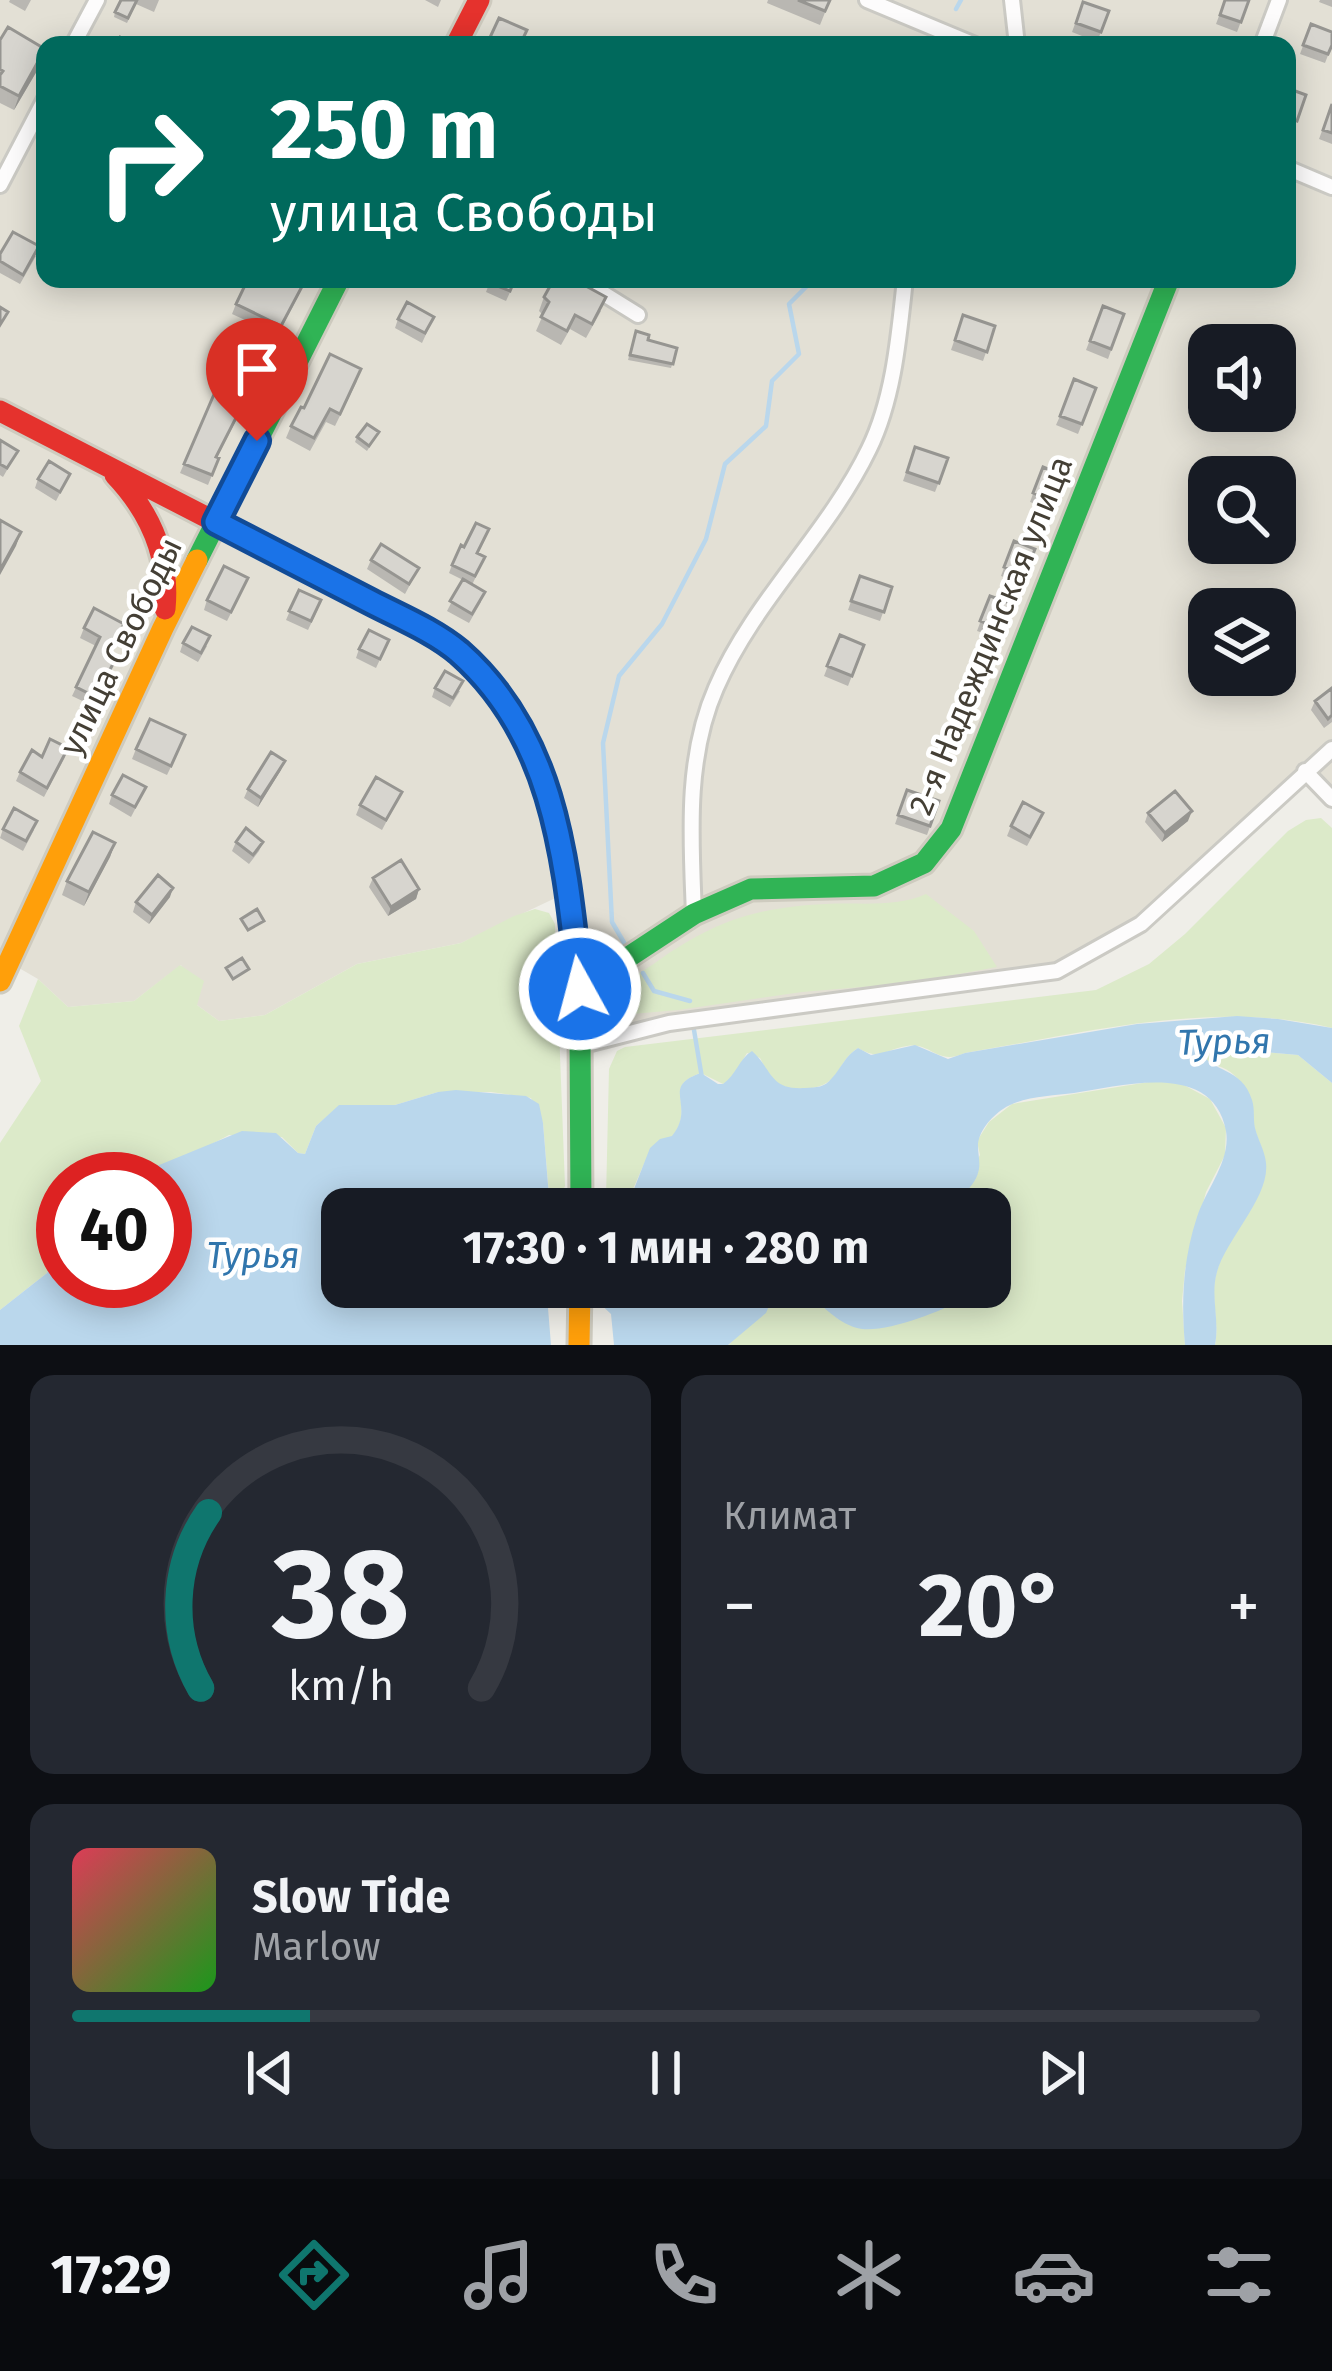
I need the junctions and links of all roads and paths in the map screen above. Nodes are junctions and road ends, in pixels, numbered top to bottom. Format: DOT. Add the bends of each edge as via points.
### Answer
graph roads {
  1 [pos="97,0"];
  2 [pos="478,0"];
  3 [pos="867,0"];
  4 [pos="1012,0"];
  5 [pos="1279,0"];
  6 [pos="78,36"];
  7 [pos="460,36"];
  8 [pos="953,36"];
  9 [pos="1016,36"];
  10 [pos="1265,36"];
  11 [pos="36,116"];
  12 [pos="1296,172"];
  13 [pos="0,185"];
  14 [pos="1332,187"];
  15 [pos="333,288"];
  16 [pos="594,288"];
  17 [pos="904,288"];
  18 [pos="1165,288"];
  19 [pos="638,315"];
  20 [pos="0,411"];
  21 [pos="86,455"];
  22 [pos="216,522"];
  23 [pos="163,628"];
  24 [pos="1332,749"];
  25 [pos="1305,771"];
  26 [pos="1332,800"];
  27 [pos="694,914"];
  28 [pos="0,981"];
  29 [pos="580,989"];
  30 [pos="583,1045"];
  31 [pos="581,1188"];
  32 [pos="580,1308"];
  33 [pos="579,1345"];
  1 -- 6 [label="street"];
  2 -- 7 [label="street"];
  3 -- 8 [label="street"];
  4 -- 9 [label="street"];
  5 -- 10 [label="street"];
  11 -- 13 [label="street"];
  12 -- 14 [label="street"];
  15 -- 22 [label="street, улица Свободы"];
  16 -- 19 [label="street"];
  17 -- 27 [label="street" via="871,446 716,688 694,780"];
  18 -- 27 [label="street, 2-я Надеждинская улица" via="951,829 924,863 874,886 751,889"];
  20 -- 21 [label="street"];
  21 -- 22 [label="street"];
  21 -- 23 [label="street" via="144,510 168,591"];
  22 -- 23 [label="street, улица Свободы"];
  22 -- 29 [label="street" via="428,633 495,689 532,748 555,820"];
  23 -- 28 [label="street, улица Свободы"];
  24 -- 25 [label="street"];
  25 -- 26 [label="street"];
  25 -- 30 [label="street" via="1141,924 1057,971 669,1023"];
  27 -- 29 [label="street, 2-я Надеждинская улица"];
  29 -- 30 [label="street"];
  30 -- 31 [label="street"];
  32 -- 33 [label="street"];
}
